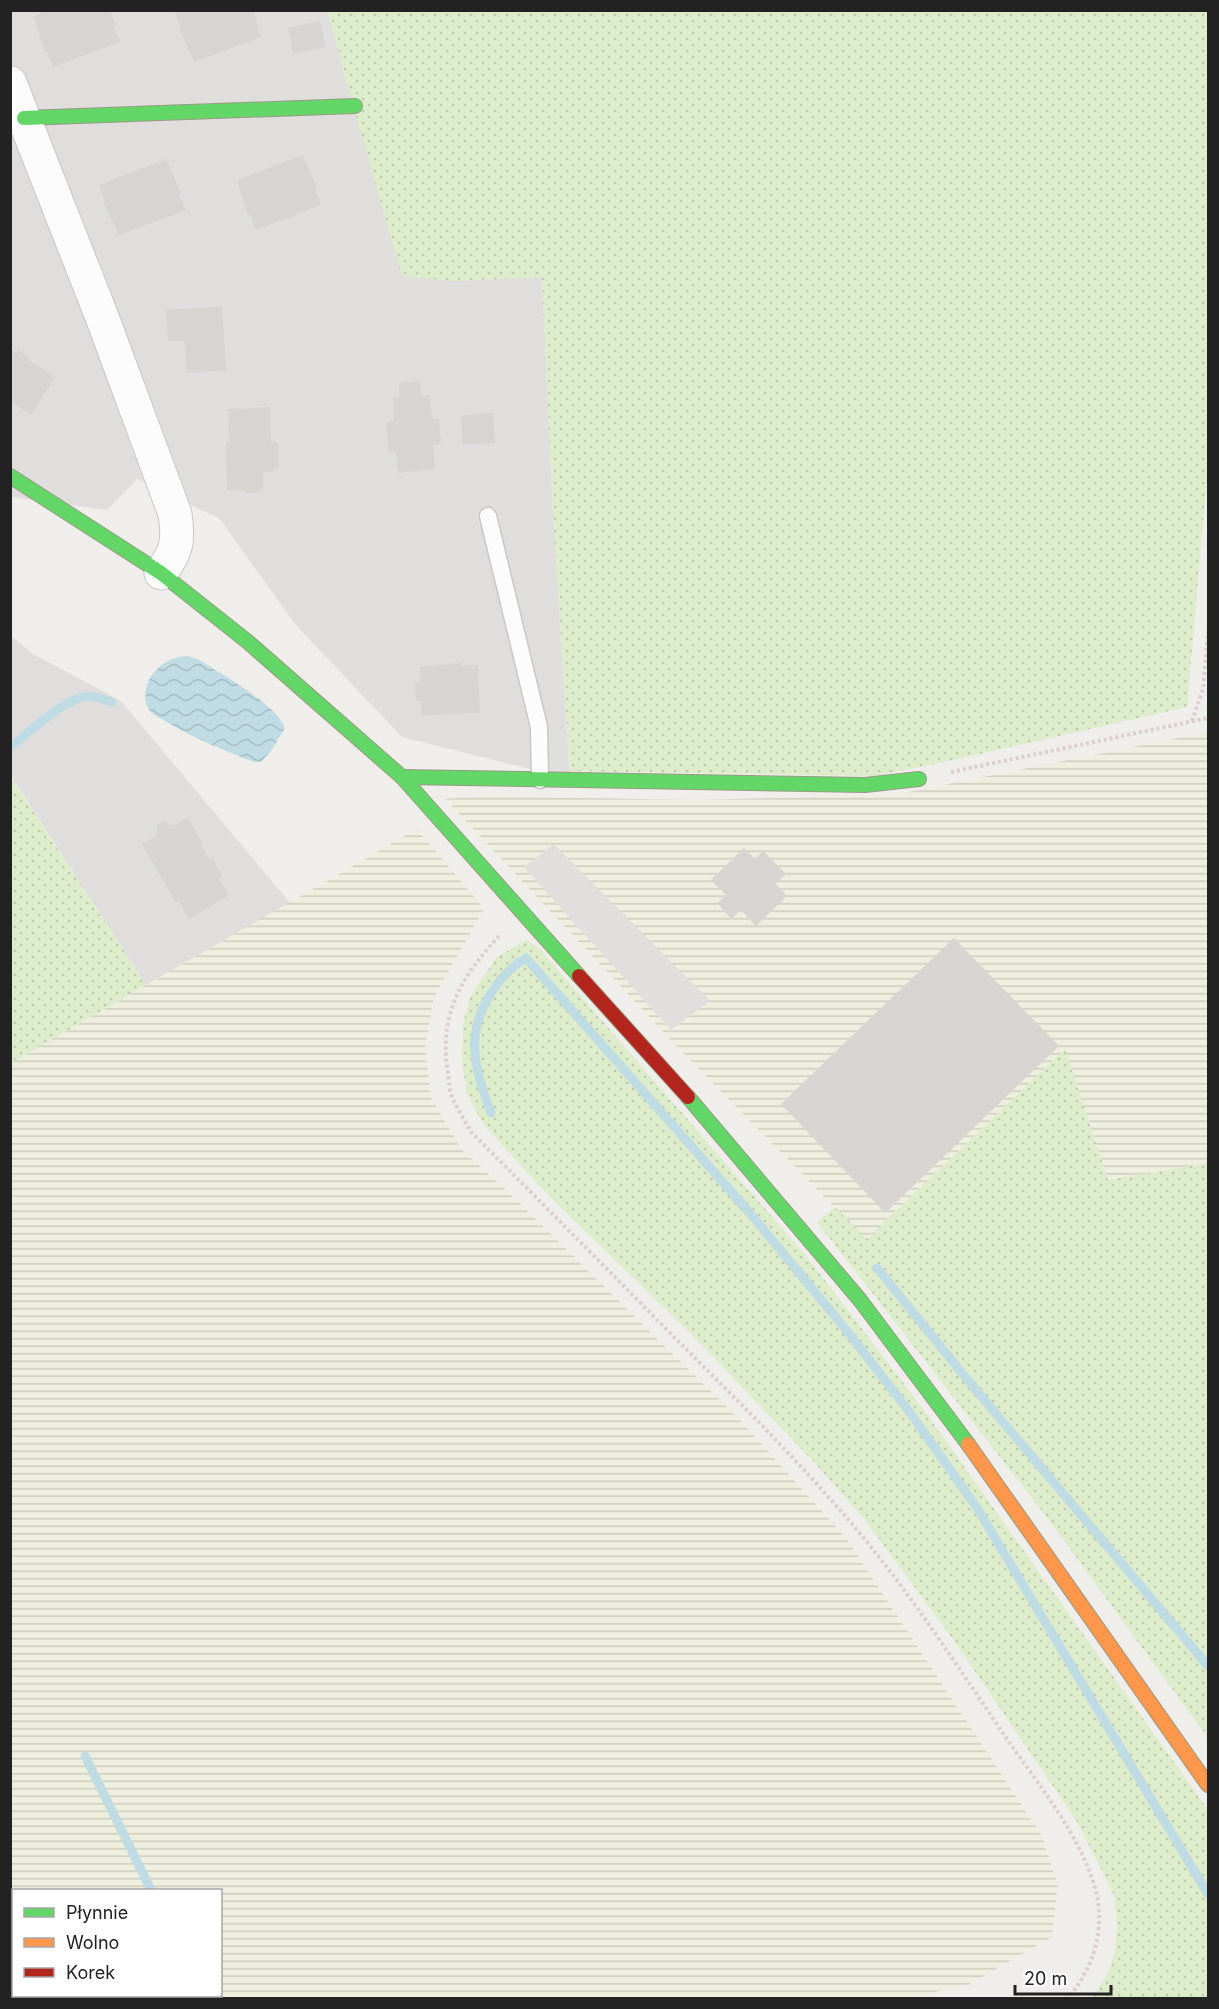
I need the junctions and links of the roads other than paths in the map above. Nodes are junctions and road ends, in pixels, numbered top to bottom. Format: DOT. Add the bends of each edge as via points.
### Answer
graph roads {
  1 [pos="10,83"];
  2 [pos="355,106"];
  3 [pos="24,118"];
  4 [pos="10,476"];
  5 [pos="488,516"];
  6 [pos="161,573"];
  7 [pos="402,777"];
  8 [pos="919,779"];
  9 [pos="540,780"];
  10 [pos="1209,1785"];
  1 -- 3 [label="street"];
  2 -- 3 [label="street"];
  3 -- 6 [label="street" via="175,514 178,532 174,554"];
  4 -- 6 [label="street"];
  5 -- 9 [label="lane" via="539,727"];
  6 -- 7 [label="street" via="249,642"];
  7 -- 9 [label="street"];
  7 -- 10 [label="street" via="661,1066 860,1300 975,1454"];
  8 -- 9 [label="street" via="865,785"];
}
